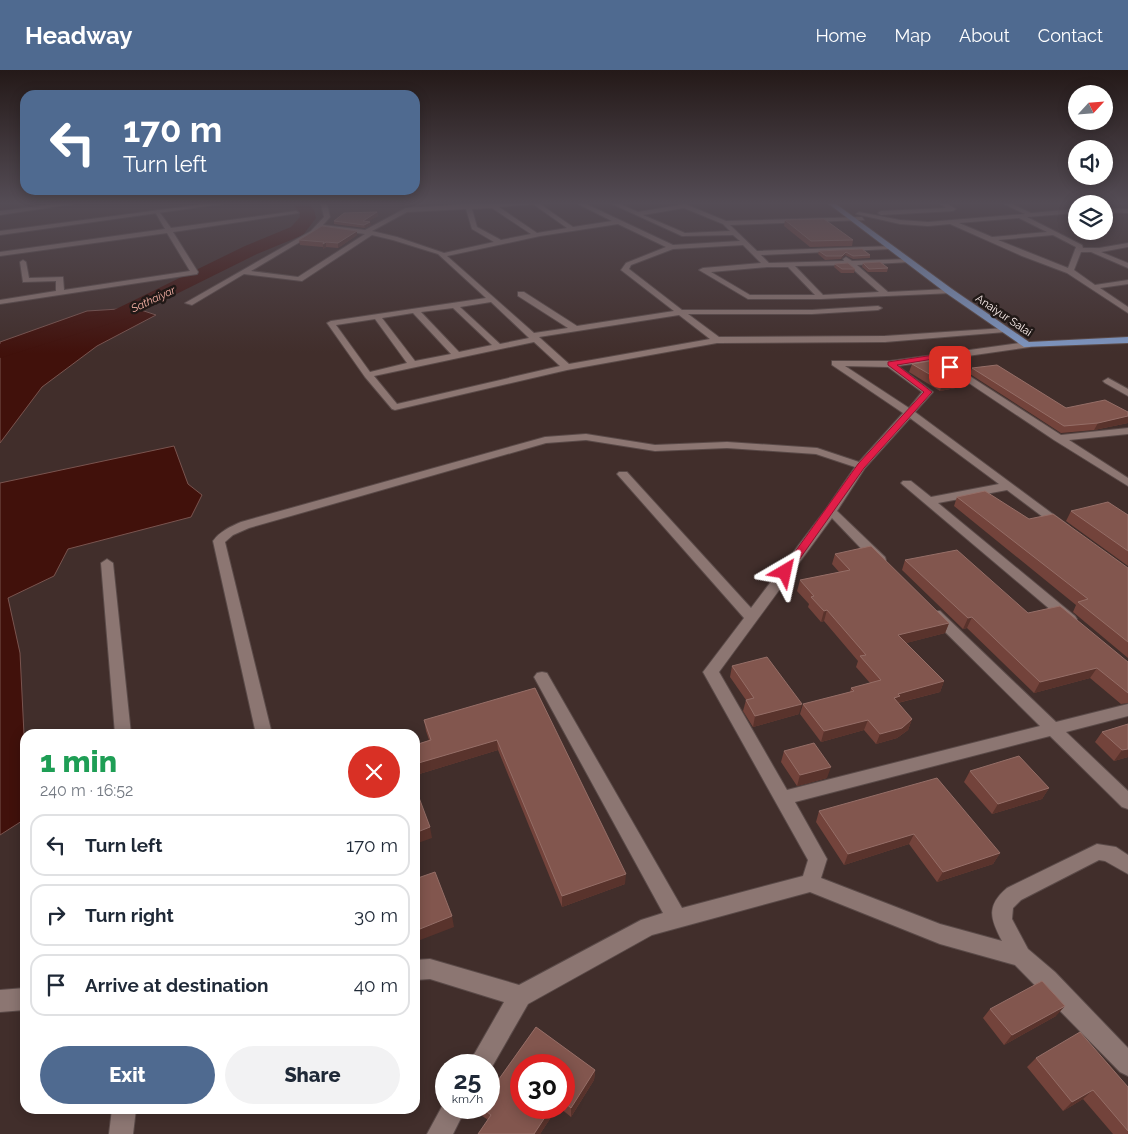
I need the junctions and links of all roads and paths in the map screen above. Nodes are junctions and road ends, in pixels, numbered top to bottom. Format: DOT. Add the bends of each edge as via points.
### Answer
graph roads {
  1 [pos="755,253"];
  2 [pos="183,254"];
  3 [pos="275,254"];
  4 [pos="337,254"];
  5 [pos="439,254"];
  6 [pos="450,254"];
  7 [pos="655,254"];
  8 [pos="839,254"];
  9 [pos="899,254"];
  10 [pos="913,254"];
  11 [pos="1024,254"];
  12 [pos="1078,254"];
  13 [pos="1096,254"];
  14 [pos="443,255"];
  15 [pos="908,261"];
  16 [pos="22,262"];
  17 [pos="849,262"];
  18 [pos="767,265"];
  19 [pos="790,265"];
  20 [pos="1128,266"];
  21 [pos="244,272"];
  22 [pos="1070,272"];
  23 [pos="1128,282"];
  24 [pos="1092,287"];
  25 [pos="948,290"];
  26 [pos="60,293"];
  27 [pos="885,293"];
  28 [pos="521,294"];
  29 [pos="821,297"];
  30 [pos="492,300"];
  31 [pos="0,302"];
  32 [pos="189,303"];
  33 [pos="454,305"];
  34 [pos="878,308"];
  35 [pos="415,311"];
  36 [pos="1128,311"];
  37 [pos="681,312"];
  38 [pos="377,316"];
  39 [pos="1019,329"];
  40 [pos="575,330"];
  41 [pos="1004,330"];
  42 [pos="1027,334"];
  43 [pos="534,338"];
  44 [pos="717,340"];
  45 [pos="1128,340"];
  46 [pos="1042,344"];
  47 [pos="1027,345"];
  48 [pos="498,346"];
  49 [pos="457,355"];
  50 [pos="934,357"];
  51 [pos="412,364"];
  52 [pos="890,364"];
  53 [pos="567,367"];
  54 [pos="368,375"];
  55 [pos="1108,381"];
  56 [pos="1128,393"];
  57 [pos="910,413"];
  58 [pos="1128,431"];
  59 [pos="1058,438"];
  60 [pos="861,466"];
  61 [pos="623,474"];
  62 [pos="907,483"];
  63 [pos="1128,484"];
  64 [pos="1008,486"];
  65 [pos="928,500"];
  66 [pos="830,511"];
  67 [pos="1072,533"];
  68 [pos="107,563"];
  69 [pos="893,572"];
  70 [pos="928,607"];
  71 [pos="752,618"];
  72 [pos="1084,631"];
  73 [pos="542,677"];
  74 [pos="1128,710"];
  75 [pos="123,729"];
  76 [pos="263,729"];
  77 [pos="1052,730"];
  78 [pos="783,798"];
  79 [pos="1128,802"];
  80 [pos="1128,866"];
  81 [pos="810,883"];
  82 [pos="677,919"];
  83 [pos="1021,956"];
  84 [pos="420,969"];
  85 [pos="520,996"];
  86 [pos="20,1000"];
  87 [pos="0,1001"];
  88 [pos="486,1054"];
  89 [pos="1128,1064"];
  90 [pos="123,1114"];
  91 [pos="448,1119"];
  92 [pos="121,1134"];
  93 [pos="439,1134"];
  1 -- 18 [label="street"];
  2 -- 26 [label="street" via="194,272"];
  3 -- 21 [label="street"];
  4 -- 21 [label="street" via="299,279"];
  5 -- 14 [label="street"];
  6 -- 14 [label="street"];
  7 -- 37 [label="street" via="628,264 625,270"];
  8 -- 17 [label="street"];
  9 -- 15 [label="main road, Anaiyur Salai"];
  10 -- 39 [label="main road, Anaiyur Salai"];
  11 -- 22 [label="street"];
  12 -- 22 [label="street"];
  13 -- 20 [label="street"];
  14 -- 30 [label="street"];
  15 -- 17 [label="street"];
  15 -- 25 [label="main road, Anaiyur Salai"];
  16 -- 26 [label="street" via="26,280 60,279"];
  17 -- 19 [label="street"];
  17 -- 27 [label="street"];
  18 -- 19 [label="street"];
  18 -- 29 [label="street" via="703,270 748,298"];
  19 -- 29 [label="street"];
  21 -- 32 [label="street"];
  22 -- 24 [label="street"];
  23 -- 24 [label="street"];
  24 -- 36 [label="street"];
  25 -- 27 [label="street"];
  25 -- 41 [label="main road, Anaiyur Salai"];
  26 -- 31 [label="street"];
  27 -- 29 [label="street"];
  28 -- 40 [label="street"];
  30 -- 33 [label="street"];
  30 -- 43 [label="street"];
  33 -- 35 [label="street"];
  33 -- 48 [label="street"];
  34 -- 37 [label="street" via="812,312"];
  35 -- 38 [label="street"];
  35 -- 49 [label="street"];
  37 -- 40 [label="street"];
  37 -- 44 [label="street"];
  38 -- 51 [label="street"];
  38 -- 54 [label="street" via="331,323"];
  40 -- 43 [label="street"];
  41 -- 44 [label="street" via="885,340"];
  41 -- 47 [label="main road, Anaiyur Salai"];
  42 -- 46 [label="main road, Anaiyur Salai"];
  43 -- 48 [label="street"];
  43 -- 53 [label="street"];
  44 -- 53 [label="street"];
  45 -- 46 [label="main road"];
  46 -- 47 [label="main road, Anaiyur Salai"];
  47 -- 50 [label="street"];
  48 -- 49 [label="street"];
  49 -- 51 [label="street"];
  50 -- 52 [label="street"];
  50 -- 59 [label="street"];
  51 -- 54 [label="street"];
  52 -- 57 [label="street" via="928,392"];
  52 -- 57 [label="street" via="835,363"];
  53 -- 54 [label="street" via="395,407"];
  55 -- 56 [label="street"];
  57 -- 60 [label="street"];
  57 -- 64 [label="street"];
  58 -- 59 [label="street"];
  59 -- 63 [label="street"];
  60 -- 66 [label="street"];
  60 -- 76 [label="street" via="817,451 727,445 656,448 586,437 545,440 229,532 219,541"];
  61 -- 71 [label="street"];
  62 -- 65 [label="street"];
  64 -- 65 [label="street"];
  64 -- 67 [label="street"];
  65 -- 72 [label="street"];
  66 -- 69 [label="street"];
  66 -- 71 [label="street"];
  68 -- 75 [label="street"];
  70 -- 77 [label="street"];
  71 -- 78 [label="street" via="711,672"];
  73 -- 82 [label="street"];
  74 -- 77 [label="street"];
  77 -- 78 [label="street"];
  77 -- 79 [label="street"];
  78 -- 81 [label="street" via="818,859"];
  80 -- 83 [label="street" via="1109,853 1097,852 1014,894 1004,904 1002,920"];
  81 -- 82 [label="street"];
  81 -- 83 [label="street" via="940,934"];
  82 -- 85 [label="street" via="648,927"];
  83 -- 89 [label="street"];
  84 -- 85 [label="street" via="430,968"];
  85 -- 88 [label="street"];
  86 -- 87 [label="street"];
  90 -- 92 [label="street"];
  91 -- 93 [label="street"];
}
